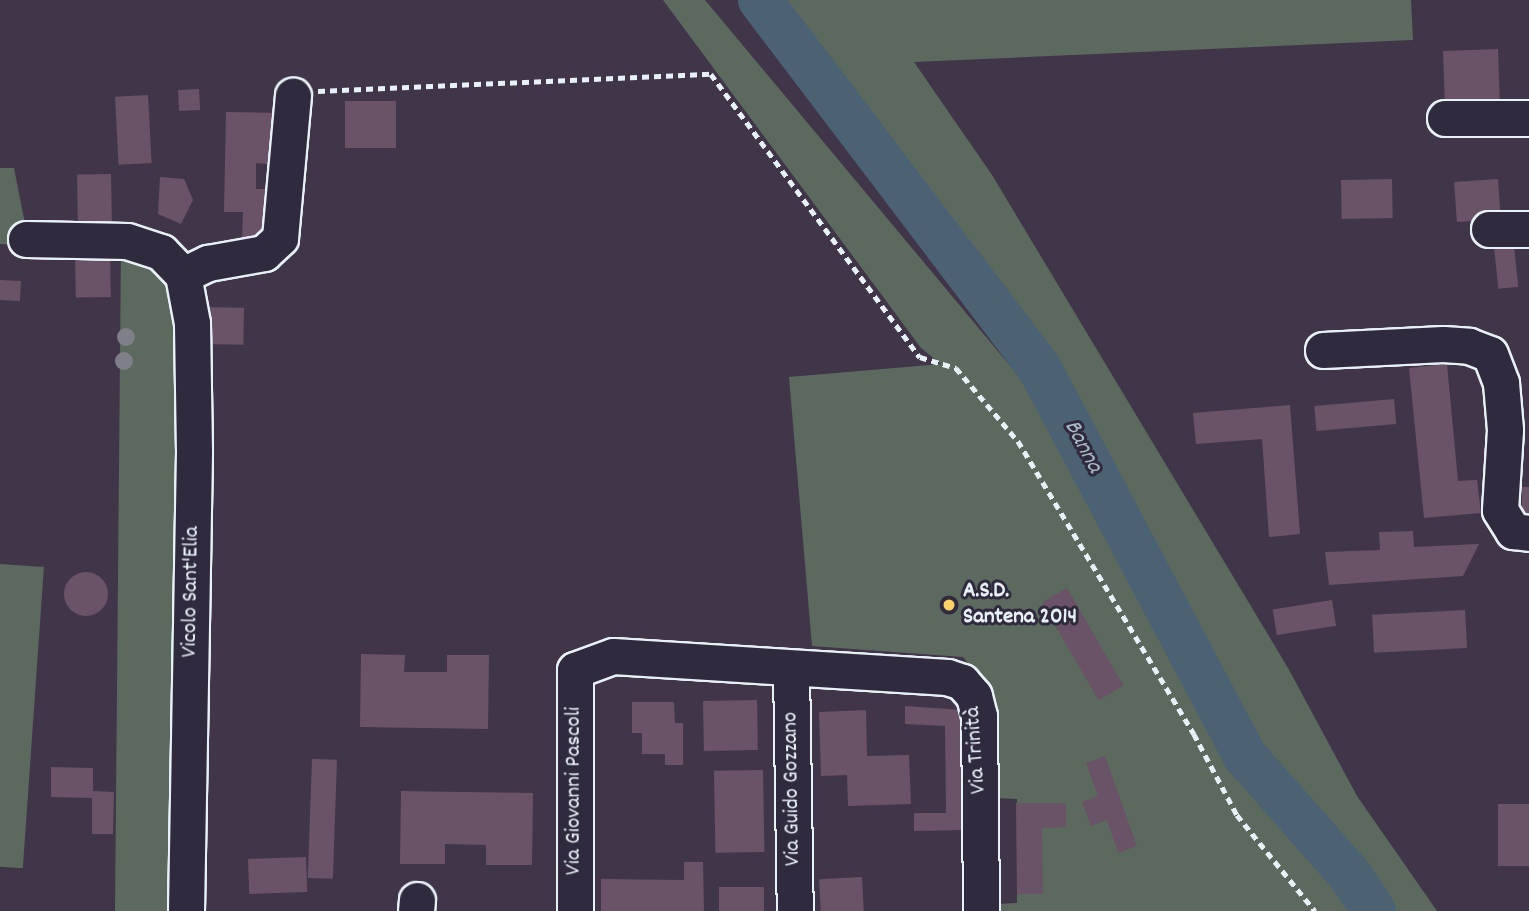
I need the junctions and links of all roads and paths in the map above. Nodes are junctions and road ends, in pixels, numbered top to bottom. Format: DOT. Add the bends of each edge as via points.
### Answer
graph roads {
  1 [pos="293,96"];
  2 [pos="1445,118"];
  3 [pos="1529,118"];
  4 [pos="1489,229"];
  5 [pos="1529,229"];
  6 [pos="26,239"];
  7 [pos="183,275"];
  8 [pos="1323,350"];
  9 [pos="1529,533"];
  10 [pos="791,668"];
  11 [pos="186,911"];
  12 [pos="575,911"];
  13 [pos="796,911"];
  14 [pos="981,911"];
  15 [pos="1315,911"];
  1 -- 7 [label="street" via="280,238 264,253 208,263"];
  1 -- 15 [label="path" via="315,91 710,74 920,357 956,368 1018,441 1194,734 1237,815"];
  2 -- 3 [label="street"];
  4 -- 5 [label="street"];
  6 -- 7 [label="street" via="127,241 161,252"];
  7 -- 11 [label="street, Vicolo Sant'Elia" via="192,323 194,438"];
  8 -- 9 [label="street" via="1443,344 1490,354 1501,383 1505,430 1500,510 1513,531"];
  10 -- 12 [label="street, Via Giovanni Pascoli" via="613,656 575,670"];
  10 -- 13 [label="street, Via Guido Gozzano"];
  10 -- 14 [label="street, Via Trinità" via="947,677 962,682 974,696 979,716"];
}
